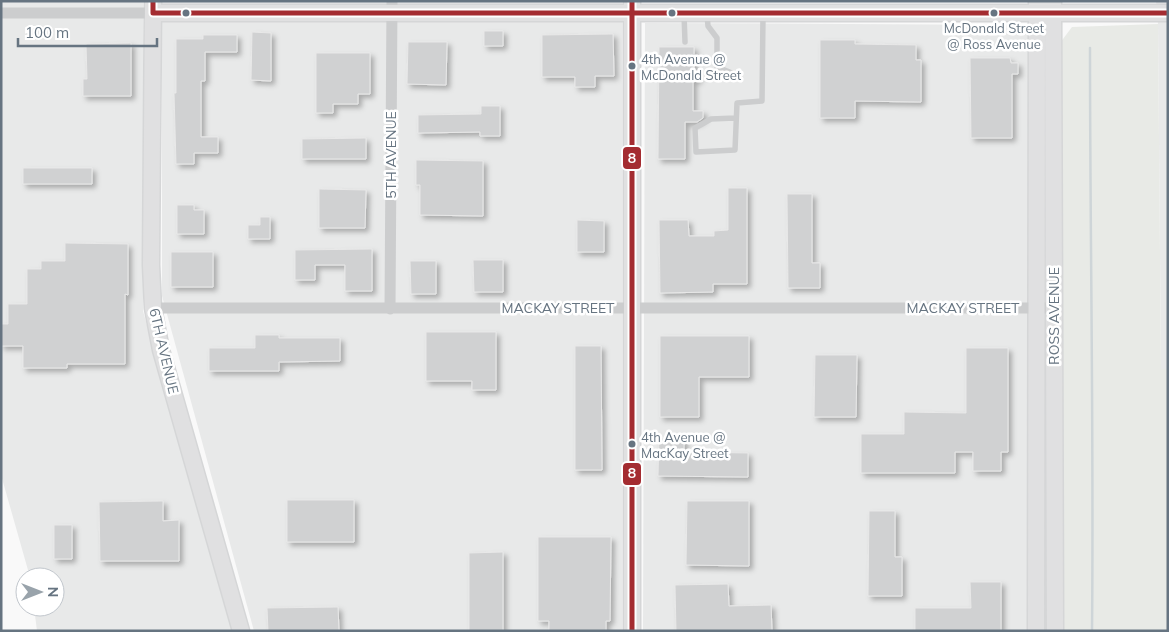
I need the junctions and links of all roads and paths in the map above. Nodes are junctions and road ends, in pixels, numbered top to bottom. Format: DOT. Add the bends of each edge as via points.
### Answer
graph roads {
  1 [pos="154,7"];
  2 [pos="632,7"];
  3 [pos="392,8"];
  4 [pos="873,8"];
  5 [pos="1045,8"];
  6 [pos="1,13"];
  7 [pos="684,14"];
  8 [pos="707,14"];
  9 [pos="1168,14"];
  10 [pos="763,15"];
  11 [pos="685,42"];
  12 [pos="732,73"];
  13 [pos="735,118"];
  14 [pos="153,308"];
  15 [pos="632,308"];
  16 [pos="1046,308"];
  17 [pos="390,309"];
  18 [pos="240,631"];
  19 [pos="632,631"];
  20 [pos="1036,631"];
  21 [pos="1054,631"];
  1 -- 3 [label="street"];
  1 -- 6 [label="street"];
  1 -- 14 [label="street, 6TH AVENUE" via="150,265"];
  2 -- 3 [label="street"];
  2 -- 7 [label="street"];
  2 -- 15 [label="street"];
  3 -- 17 [label="street, 5TH AVENUE"];
  4 -- 5 [label="street"];
  4 -- 10 [label="street"];
  5 -- 9 [label="street"];
  5 -- 16 [label="street, ROSS AVENUE"];
  7 -- 8 [label="street"];
  7 -- 11 [label="lane"];
  8 -- 10 [label="street"];
  8 -- 12 [label="lane" via="708,26 717,38 717,67"];
  10 -- 13 [label="lane" via="762,101 737,103"];
  13 -- 13 [label="lane" via="735,150 696,152 695,128 711,119"];
  14 -- 17 [label="street, MACKAY STREET"];
  14 -- 18 [label="street, 6TH AVENUE" via="160,350"];
  15 -- 16 [label="street, MACKAY STREET"];
  15 -- 17 [label="street, MACKAY STREET"];
  15 -- 19 [label="street"];
  16 -- 20 [label="street, ROSS AVENUE"];
  16 -- 21 [label="street, ROSS AVENUE"];
}
